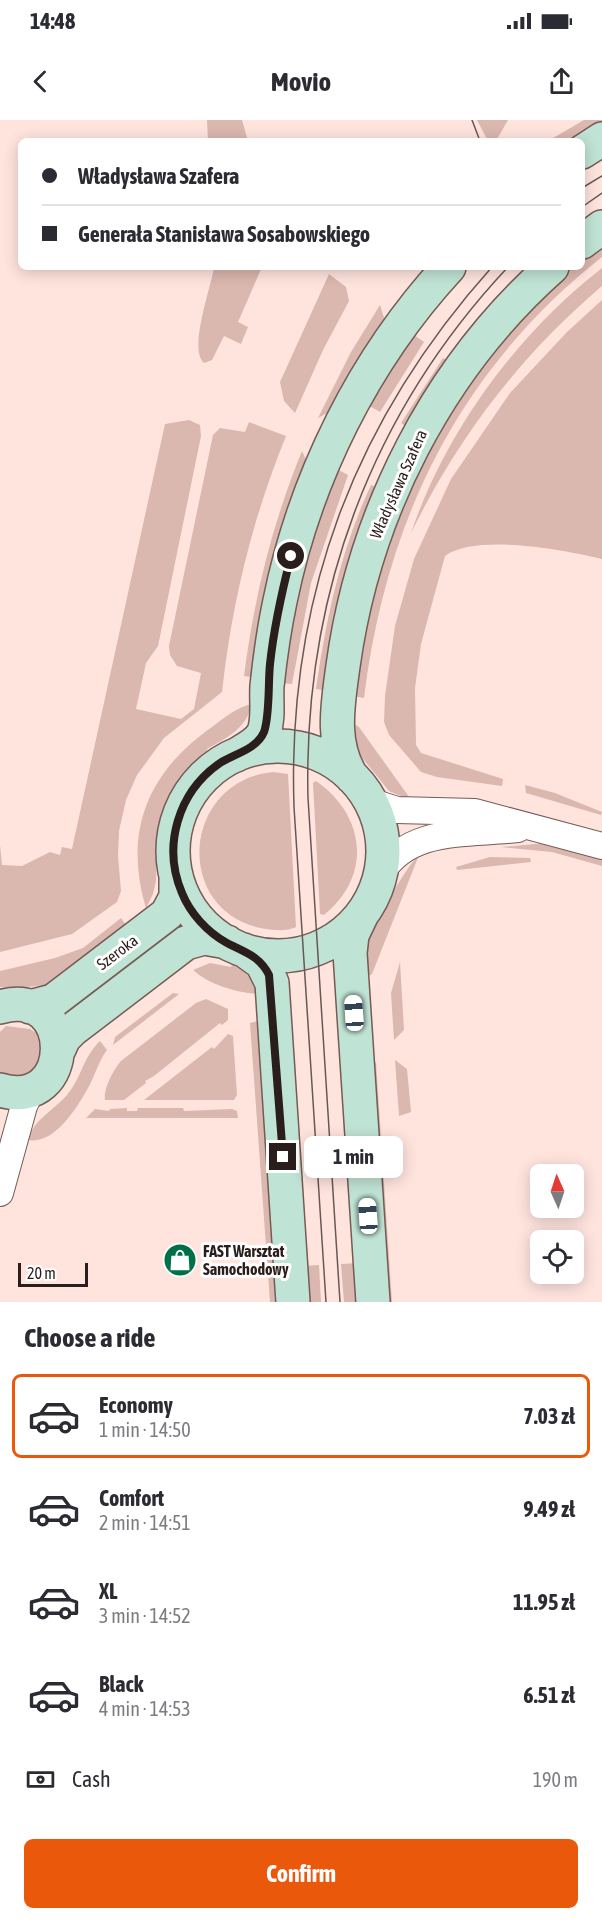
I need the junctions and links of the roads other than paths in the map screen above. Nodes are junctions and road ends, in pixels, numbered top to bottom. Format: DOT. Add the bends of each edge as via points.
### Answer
graph roads {
  1 [pos="602,138"];
  2 [pos="585,150"];
  3 [pos="602,227"];
  4 [pos="585,240"];
  5 [pos="447,270"];
  6 [pos="549,270"];
  7 [pos="236,755"];
  8 [pos="358,784"];
  9 [pos="527,828"];
  10 [pos="602,846"];
  11 [pos="176,875"];
  12 [pos="380,875"];
  13 [pos="364,910"];
  14 [pos="235,946"];
  15 [pos="15,1007"];
  16 [pos="59,1049"];
  17 [pos="39,1086"];
  18 [pos="0,1090"];
  19 [pos="0,1193"];
  20 [pos="293,1302"];
  21 [pos="373,1302"];
  1 -- 2 [label="main road"];
  3 -- 4 [label="main road"];
  5 -- 7 [label="main road" via="380,357 352,403 319,474 282,594 264,729 256,742"];
  6 -- 8 [label="main road, Władysława Szafera" via="502,317 456,375 414,442 384,508 356,596 342,672 338,746"];
  7 -- 8 [label="main road" via="273,746 302,749 329,759"];
  7 -- 11 [label="main road" via="211,770 186,800 174,836"];
  8 -- 9 [label="street" via="375,803 397,810 463,811"];
  8 -- 12 [label="main road" via="378,818 382,836"];
  9 -- 10 [label="street"];
  9 -- 12 [label="street" via="418,841 396,854"];
  11 -- 14 [label="main road" via="191,910 211,932"];
  11 -- 15 [label="main road, Szeroka" via="176,897 167,914 53,1001"];
  12 -- 13 [label="main road"];
  13 -- 14 [label="main road" via="345,932 317,948 283,956"];
  13 -- 21 [label="main road" via="352,935 350,953"];
  14 -- 16 [label="main road" via="204,938 186,943 72,1030"];
  14 -- 20 [label="main road" via="262,963 272,983"];
  15 -- 16 [label="main road" via="44,1015 52,1025"];
  16 -- 17 [label="main road" via="52,1072"];
  17 -- 18 [label="main road" via="15,1093"];
  17 -- 19 [label="street" via="24,1106"];
}
